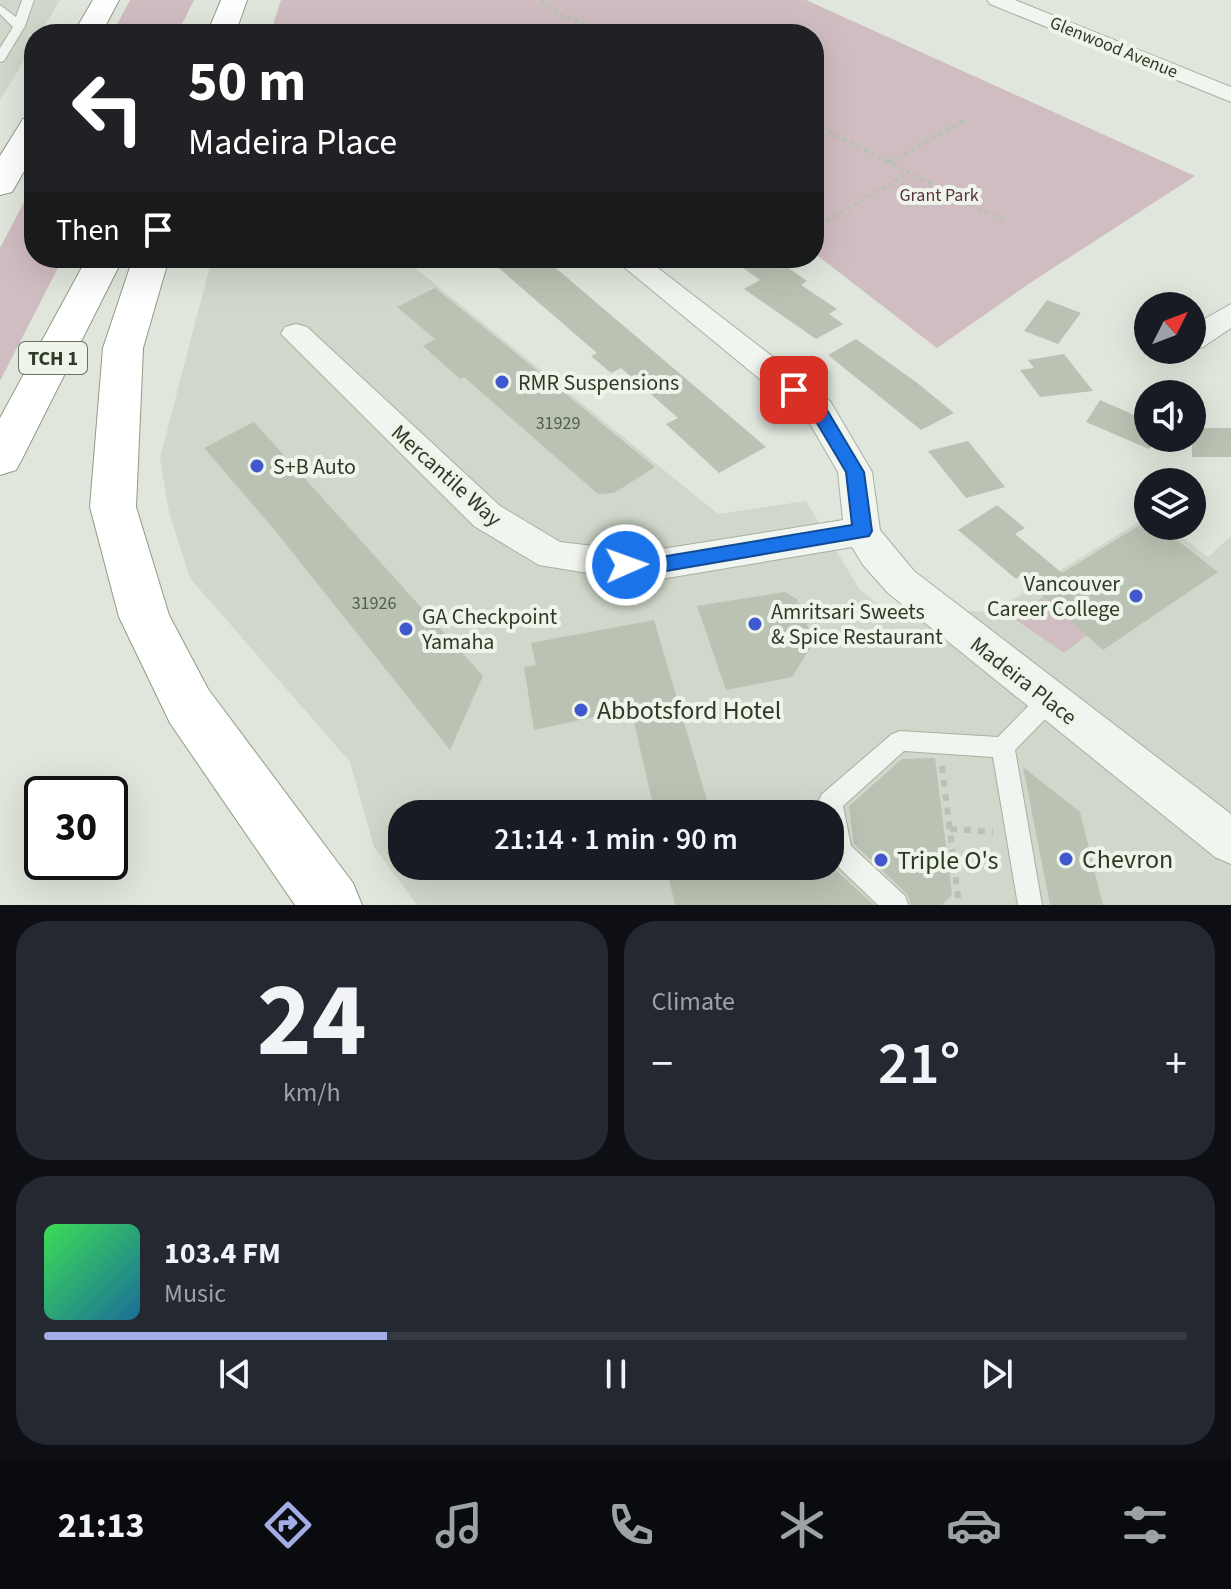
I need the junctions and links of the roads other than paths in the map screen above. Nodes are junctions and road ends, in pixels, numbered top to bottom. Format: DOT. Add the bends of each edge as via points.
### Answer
graph roads {
  1 [pos="28,0"];
  2 [pos="106,0"];
  3 [pos="234,0"];
  4 [pos="997,0"];
  5 [pos="0,8"];
  6 [pos="93,24"];
  7 [pos="225,24"];
  8 [pos="19,26"];
  9 [pos="0,58"];
  10 [pos="1231,95"];
  11 [pos="24,143"];
  12 [pos="0,185"];
  13 [pos="100,268"];
  14 [pos="148,268"];
  15 [pos="640,268"];
  16 [pos="1231,314"];
  17 [pos="1206,331"];
  18 [pos="296,334"];
  19 [pos="0,459"];
  20 [pos="862,531"];
  21 [pos="1049,700"];
  22 [pos="1003,747"];
  23 [pos="1231,842"];
  24 [pos="331,905"];
  25 [pos="896,905"];
  26 [pos="1030,905"];
  1 -- 8 [label="lane"];
  2 -- 6 [label="highway"];
  3 -- 7 [label="highway"];
  4 -- 10 [label="street, Glenwood Avenue"];
  5 -- 8 [label="lane"];
  8 -- 9 [label="lane"];
  11 -- 12 [label="highway"];
  13 -- 19 [label="highway, TCH 1"];
  14 -- 24 [label="highway" via="123,348 113,507 144,617 189,706"];
  15 -- 20 [label="street, Madeira Place" via="818,409 855,472"];
  16 -- 17 [label="street"];
  18 -- 20 [label="street, Mercantile Way" via="487,516 552,555 643,567"];
  20 -- 21 [label="street, Madeira Place" via="901,582"];
  21 -- 22 [label="lane"];
  21 -- 23 [label="street, Madeira Place"];
  22 -- 25 [label="lane" via="900,741 830,802 840,852"];
  22 -- 26 [label="lane"];
}
